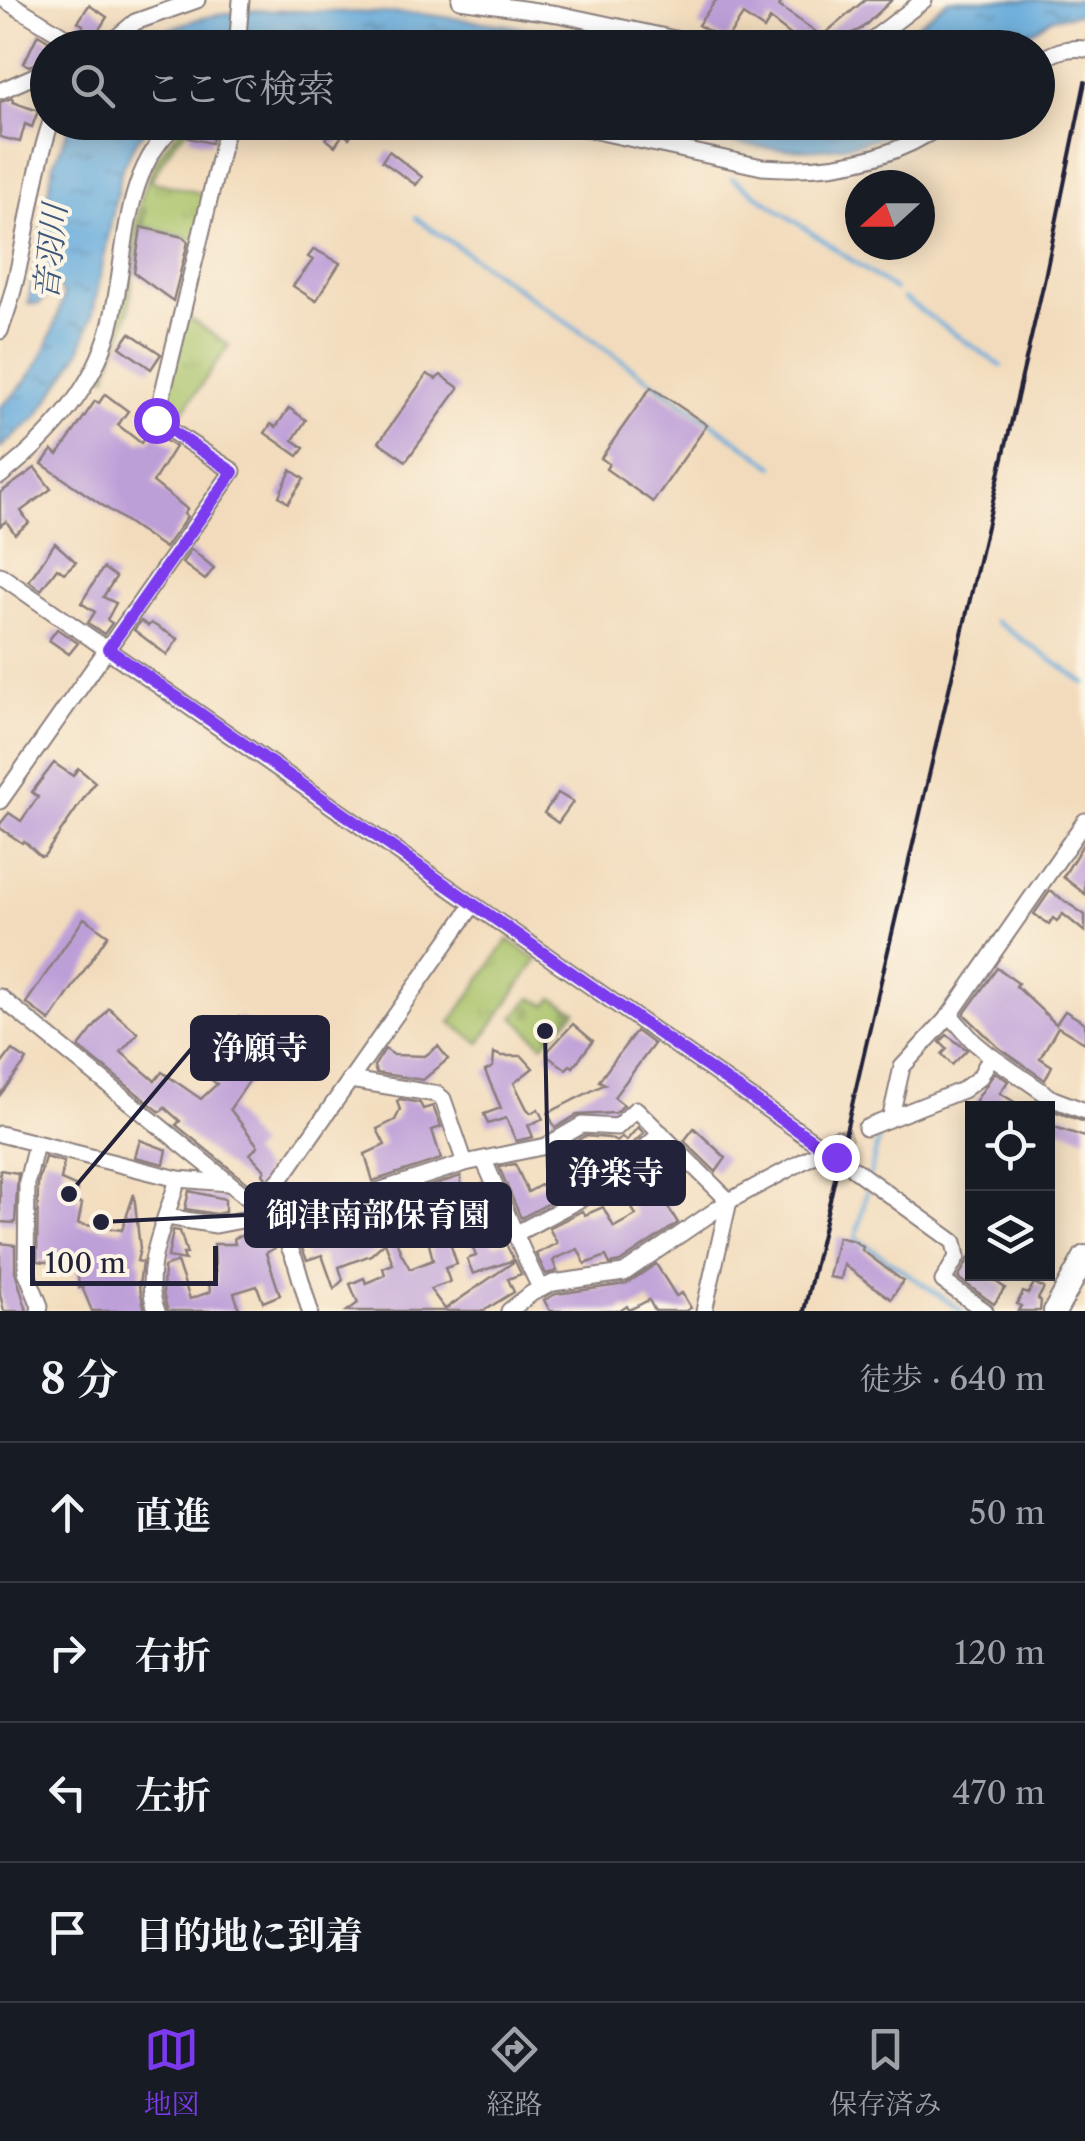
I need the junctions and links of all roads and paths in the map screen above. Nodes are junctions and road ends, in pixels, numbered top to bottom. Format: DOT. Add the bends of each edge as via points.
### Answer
graph roads {
  1 [pos="6,0"];
  2 [pos="197,0"];
  3 [pos="241,0"];
  4 [pos="460,0"];
  5 [pos="924,0"];
  6 [pos="54,30"];
  7 [pos="125,30"];
  8 [pos="238,30"];
  9 [pos="632,30"];
  10 [pos="884,30"];
  11 [pos="1085,49"];
  12 [pos="1055,51"];
  13 [pos="30,78"];
  14 [pos="0,91"];
  15 [pos="45,140"];
  16 [pos="160,140"];
  17 [pos="224,140"];
  18 [pos="636,140"];
  19 [pos="918,140"];
  20 [pos="5,305"];
  21 [pos="0,331"];
  22 [pos="0,476"];
  23 [pos="0,576"];
  24 [pos="108,649"];
  25 [pos="0,801"];
  26 [pos="1085,821"];
  27 [pos="473,905"];
  28 [pos="0,997"];
  29 [pos="950,1015"];
  30 [pos="991,1056"];
  31 [pos="350,1080"];
  32 [pos="1085,1111"];
  33 [pos="891,1116"];
  34 [pos="866,1128"];
  35 [pos="660,1133"];
  36 [pos="0,1134"];
  37 [pos="838,1138"];
  38 [pos="36,1144"];
  39 [pos="830,1153"];
  40 [pos="484,1161"];
  41 [pos="465,1163"];
  42 [pos="855,1170"];
  43 [pos="178,1179"];
  44 [pos="228,1183"];
  45 [pos="729,1202"];
  46 [pos="267,1214"];
  47 [pos="168,1217"];
  48 [pos="518,1233"];
  49 [pos="1085,1258"];
  50 [pos="1085,1284"];
  51 [pos="541,1289"];
  52 [pos="39,1311"];
  53 [pos="158,1311"];
  54 [pos="310,1311"];
  55 [pos="509,1311"];
  56 [pos="704,1311"];
  57 [pos="985,1311"];
  58 [pos="1055,1311"];
  59 [pos="1070,1311"];
  1 -- 6 [label="street"];
  2 -- 7 [label="street"];
  3 -- 8 [label="street"];
  4 -- 9 [label="street"];
  5 -- 10 [label="street"];
  11 -- 12 [label="street"];
  13 -- 14 [label="street"];
  15 -- 20 [label="street"];
  16 -- 22 [label="street" via="141,170 109,329 91,376 62,419"];
  17 -- 24 [label="street" via="156,420 233,472"];
  18 -- 19 [label="street" via="795,170 860,162"];
  20 -- 21 [label="street"];
  23 -- 24 [label="street"];
  24 -- 25 [label="street"];
  24 -- 27 [label="street"];
  26 -- 29 [label="street"];
  27 -- 31 [label="street"];
  27 -- 39 [label="street"];
  28 -- 44 [label="street"];
  29 -- 30 [label="street"];
  29 -- 33 [label="street" via="902,1067"];
  30 -- 32 [label="street" via="1053,1099"];
  30 -- 33 [label="street" via="963,1090"];
  31 -- 41 [label="street" via="437,1094"];
  31 -- 46 [label="street" via="282,1177"];
  33 -- 34 [label="street"];
  35 -- 40 [label="street" via="636,1109 617,1127 582,1126 546,1146"];
  35 -- 45 [label="street"];
  35 -- 48 [label="street" via="606,1186"];
  36 -- 38 [label="street"];
  37 -- 39 [label="street"];
  38 -- 43 [label="street"];
  38 -- 52 [label="street" via="27,1182 26,1271"];
  39 -- 45 [label="street"];
  40 -- 41 [label="street"];
  40 -- 48 [label="street"];
  41 -- 46 [label="street"];
  42 -- 57 [label="street" via="954,1242 956,1257 942,1282"];
  43 -- 44 [label="street"];
  43 -- 47 [label="street"];
  44 -- 46 [label="street"];
  45 -- 51 [label="street" via="624,1274"];
  45 -- 56 [label="street"];
  46 -- 47 [label="street" via="216,1225"];
  46 -- 54 [label="street" via="296,1262"];
  47 -- 53 [label="street" via="150,1283"];
  48 -- 51 [label="street"];
  49 -- 58 [label="highway"];
  50 -- 59 [label="highway"];
  51 -- 55 [label="street"];
}
